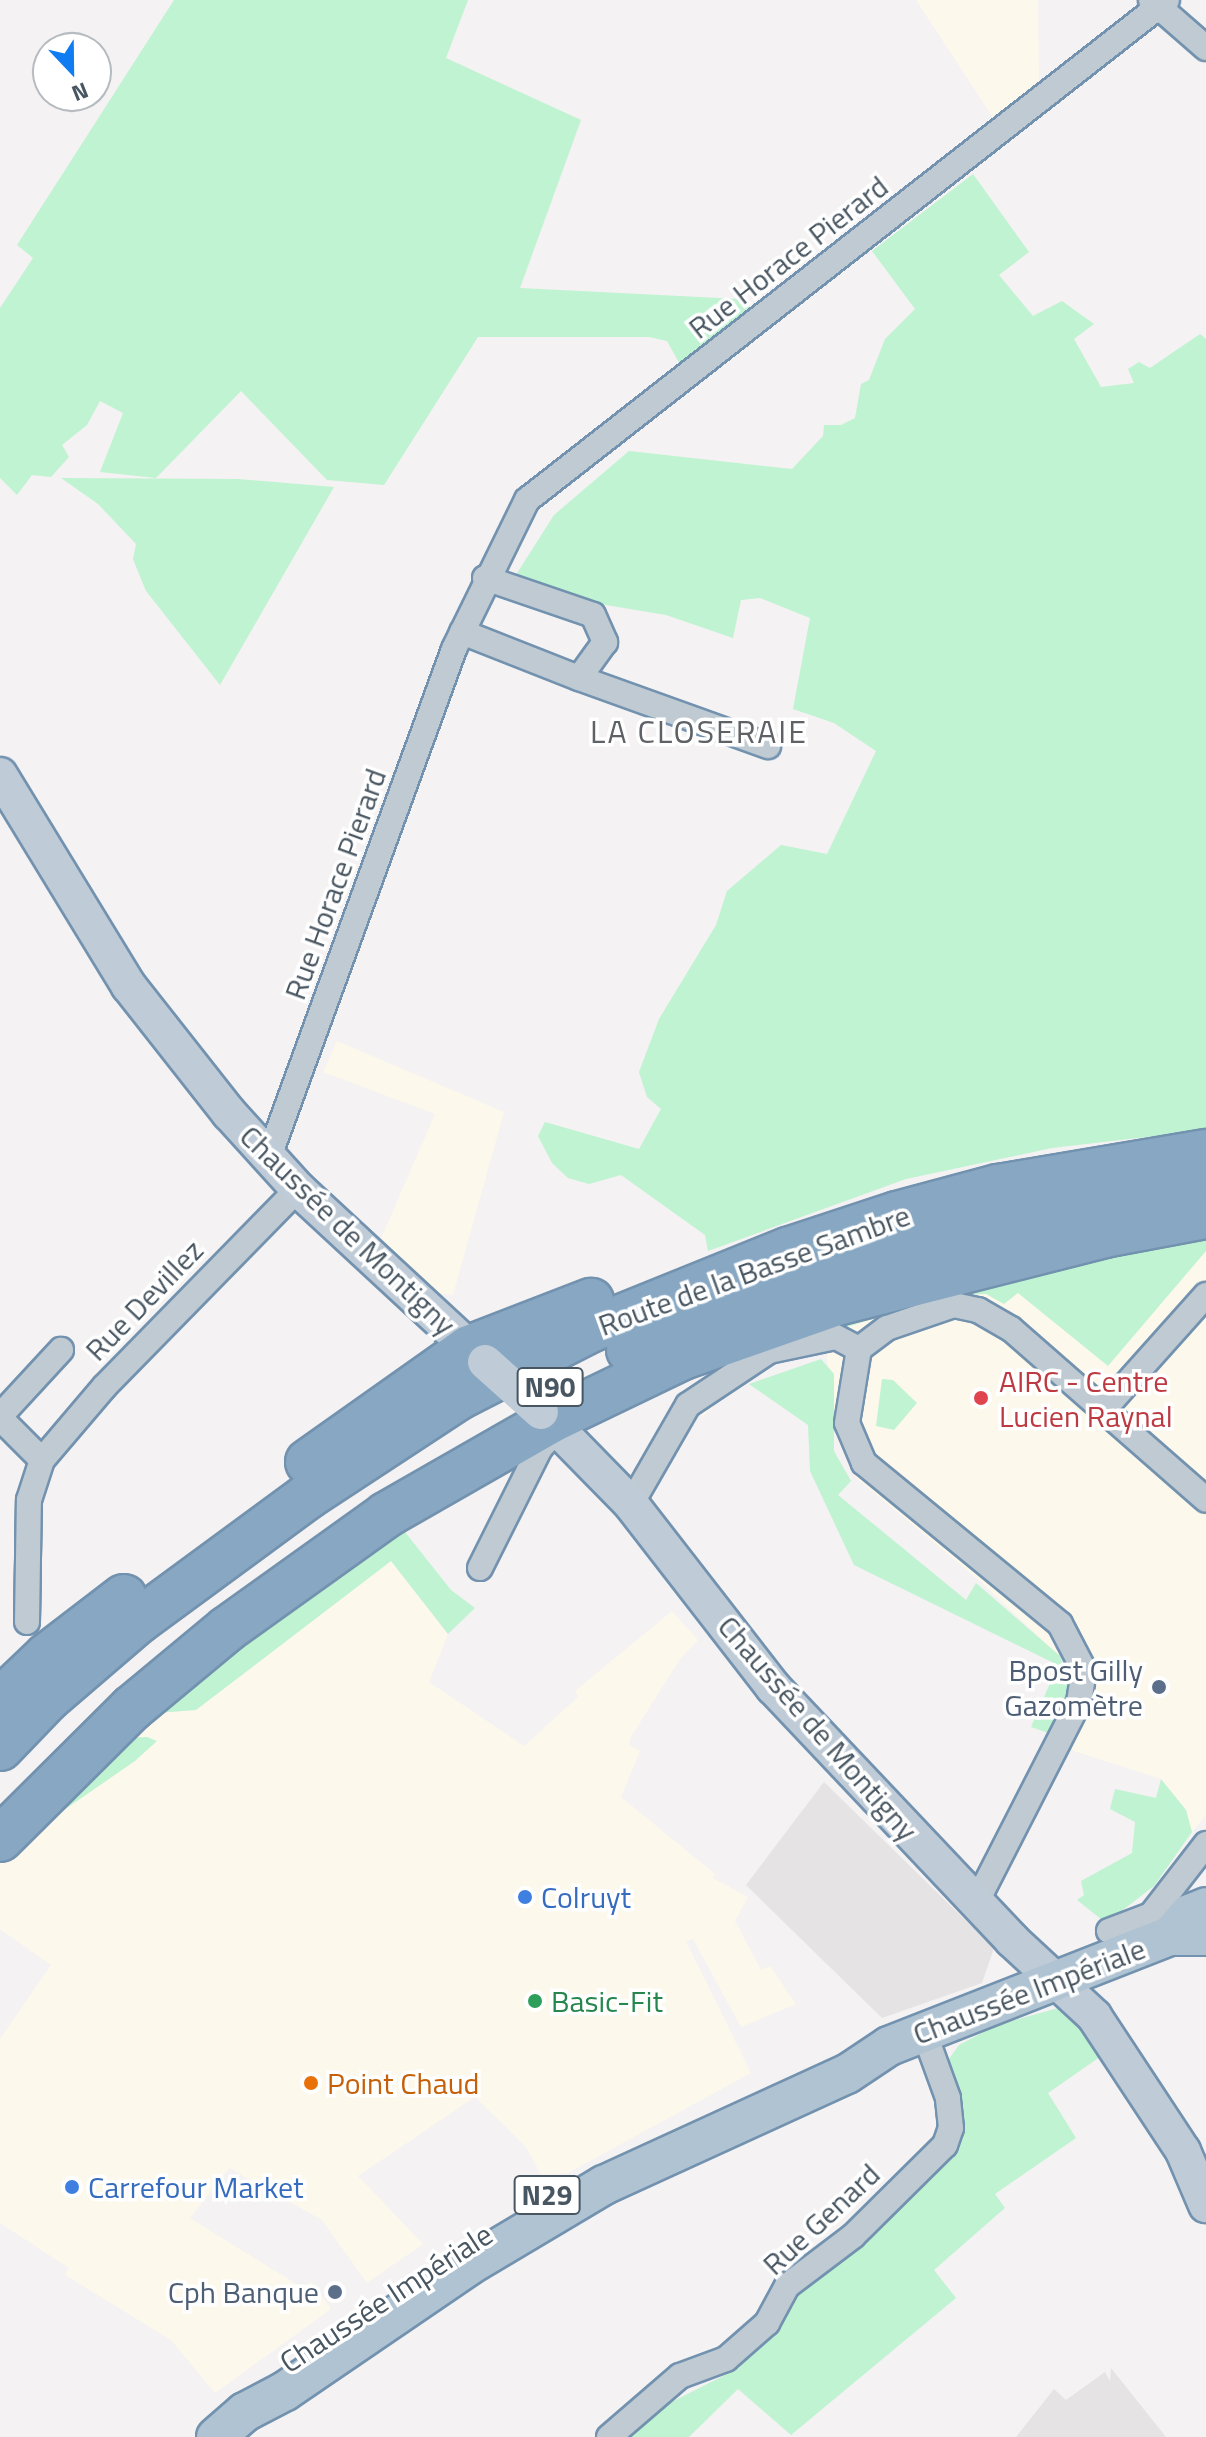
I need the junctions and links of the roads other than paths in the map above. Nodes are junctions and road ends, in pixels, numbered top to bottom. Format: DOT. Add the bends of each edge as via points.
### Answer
graph roads {
  1 [pos="1159,3"];
  2 [pos="1206,48"];
  3 [pos="485,578"];
  4 [pos="462,632"];
  5 [pos="579,678"];
  6 [pos="768,746"];
  7 [pos="0,775"];
  8 [pos="1206,1132"];
  9 [pos="1206,1152"];
  10 [pos="268,1159"];
  11 [pos="1206,1185"];
  12 [pos="298,1189"];
  13 [pos="1206,1216"];
  14 [pos="1206,1295"];
  15 [pos="859,1349"];
  16 [pos="61,1350"];
  17 [pos="477,1355"];
  18 [pos="1104,1409"];
  19 [pos="0,1417"];
  20 [pos="550,1420"];
  21 [pos="42,1460"];
  22 [pos="1206,1500"];
  23 [pos="631,1504"];
  24 [pos="480,1568"];
  25 [pos="27,1622"];
  26 [pos="0,1701"];
  27 [pos="0,1748"];
  28 [pos="0,1800"];
  29 [pos="0,1839"];
  30 [pos="1206,1844"];
  31 [pos="977,1901"];
  32 [pos="1206,1907"];
  33 [pos="1109,1931"];
  34 [pos="1188,1936"];
  35 [pos="1059,1979"];
  36 [pos="924,2032"];
  37 [pos="1206,2205"];
  38 [pos="216,2437"];
  39 [pos="609,2437"];
  1 -- 2 [label="street"];
  1 -- 3 [label="street, Rue Horace Pierard" via="527,500"];
  3 -- 4 [label="street, Rue Horace Pierard"];
  3 -- 5 [label="street" via="593,615 605,642"];
  4 -- 5 [label="street"];
  4 -- 10 [label="street, Rue Horace Pierard"];
  5 -- 6 [label="street"];
  7 -- 10 [label="main road, Chaussée de Montigny" via="129,986"];
  8 -- 17 [label="highway" via="940,1174"];
  9 -- 27 [label="highway, Route de la Basse Sambre / N90" via="998,1187 897,1214 788,1250 592,1329 459,1397 308,1496 138,1621 47,1699"];
  10 -- 12 [label="main road, Chaussée de Montigny"];
  11 -- 28 [label="highway, Route de la Basse Sambre / N90" via="989,1222 838,1266 692,1320 559,1383 378,1489 271,1560 71,1726"];
  12 -- 17 [label="main road, Chaussée de Montigny"];
  12 -- 21 [label="street, Rue Devillez" via="105,1386"];
  13 -- 20 [label="highway" via="1105,1235 837,1303 683,1357"];
  14 -- 18 [label="street"];
  15 -- 18 [label="street" via="887,1328 954,1305 978,1310 1011,1329"];
  15 -- 23 [label="street" via="836,1337 769,1351 688,1405"];
  15 -- 31 [label="street" via="847,1423 864,1463 1060,1624 1084,1670 1079,1702"];
  16 -- 19 [label="street"];
  17 -- 20 [label="main road, Chaussée de Montigny, bridge"];
  17 -- 26 [label="highway" via="132,1590 47,1656"];
  18 -- 22 [label="street"];
  19 -- 21 [label="street"];
  20 -- 23 [label="main road, Chaussée de Montigny"];
  20 -- 24 [label="street"];
  20 -- 29 [label="highway" via="386,1515 227,1629 132,1708"];
  21 -- 25 [label="street, Rue Devillez" via="29,1500"];
  23 -- 31 [label="main road, Chaussée de Montigny" via="773,1687"];
  30 -- 33 [label="street" via="1151,1915"];
  31 -- 35 [label="main road, Chaussée de Montigny"];
  32 -- 34 [label="main road, Chaussée Impériale / N29" via="1189,1914"];
  34 -- 35 [label="main road, Chaussée Impériale / N29"];
  35 -- 36 [label="main road, Chaussée Impériale / N29"];
  35 -- 37 [label="main road, Chaussée de Montigny" via="1094,2016 1183,2151"];
  36 -- 38 [label="main road, Chaussée Impériale / N29" via="889,2046 847,2074 581,2196 245,2412"];
  36 -- 39 [label="street, Rue Genard" via="948,2098 951,2128 945,2145 853,2236 787,2286 767,2323 726,2359 680,2376"];
}
